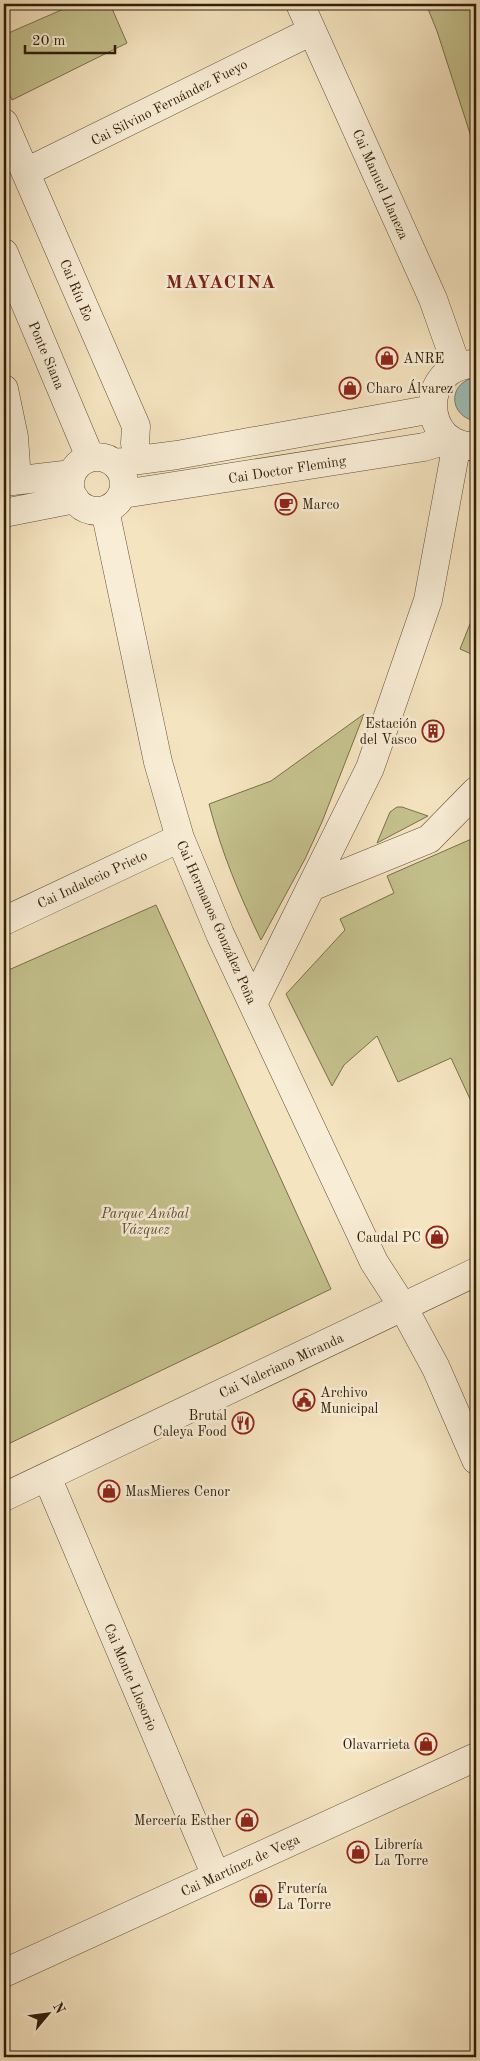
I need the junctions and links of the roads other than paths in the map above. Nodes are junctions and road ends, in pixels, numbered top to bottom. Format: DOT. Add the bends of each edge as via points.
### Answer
graph roads {
  1 [pos="300,4"];
  2 [pos="312,31"];
  3 [pos="4,123"];
  4 [pos="26,172"];
  5 [pos="4,253"];
  6 [pos="467,365"];
  7 [pos="4,389"];
  8 [pos="432,409"];
  9 [pos="461,443"];
  10 [pos="127,462"];
  11 [pos="79,477"];
  12 [pos="10,481"];
  13 [pos="114,502"];
  14 [pos="4,513"];
  15 [pos="476,791"];
  16 [pos="180,838"];
  17 [pos="311,887"];
  18 [pos="4,921"];
  19 [pos="253,1004"];
  20 [pos="476,1272"];
  21 [pos="403,1307"];
  22 [pos="476,1460"];
  23 [pos="47,1477"];
  24 [pos="4,1497"];
  25 [pos="476,1757"];
  26 [pos="216,1876"];
  27 [pos="4,1973"];
  1 -- 2 [label="street, Cai Manuel Llaneza"];
  2 -- 4 [label="street, Cai Silvino Fernández Fueyo"];
  2 -- 6 [label="street, Cai Manuel Llaneza" via="432,299"];
  3 -- 4 [label="street, Cai Ríu Eo"];
  4 -- 10 [label="street, Cai Ríu Eo" via="136,426 135,443"];
  5 -- 11 [label="street, Ponte Siana" via="26,304"];
  6 -- 8 [label="street" via="446,374 438,383"];
  7 -- 12 [label="street" via="14,437"];
  8 -- 9 [label="street" via="440,429"];
  8 -- 10 [label="street"];
  9 -- 13 [label="street, Cai Doctor Fleming"];
  9 -- 17 [label="street" via="428,600 370,768"];
  10 -- 11 [label="street" via="99,456"];
  10 -- 13 [label="street"];
  11 -- 12 [label="street"];
  11 -- 13 [label="street, Cai Doctor Fleming" via="80,505 88,509"];
  11 -- 14 [label="street"];
  13 -- 16 [label="street, Cai Hermanos González Peña" via="158,762"];
  15 -- 17 [label="street" via="429,839"];
  16 -- 18 [label="street, Cai Indalecio Prieto"];
  16 -- 19 [label="street, Cai Hermanos González Peña"];
  17 -- 19 [label="street"];
  19 -- 21 [label="street, Cai Hermanos González Peña" via="374,1262"];
  20 -- 21 [label="street, Cai Valeriano Miranda"];
  21 -- 22 [label="street, Cai Hermanos González Peña" via="436,1368"];
  21 -- 23 [label="street, Cai Valeriano Miranda"];
  23 -- 24 [label="street, Cai Valeriano Miranda"];
  23 -- 26 [label="street, Cai Monte Llosorio"];
  25 -- 26 [label="street, Cai Martínez de Vega"];
  26 -- 27 [label="street, Cai Martínez de Vega"];
}
